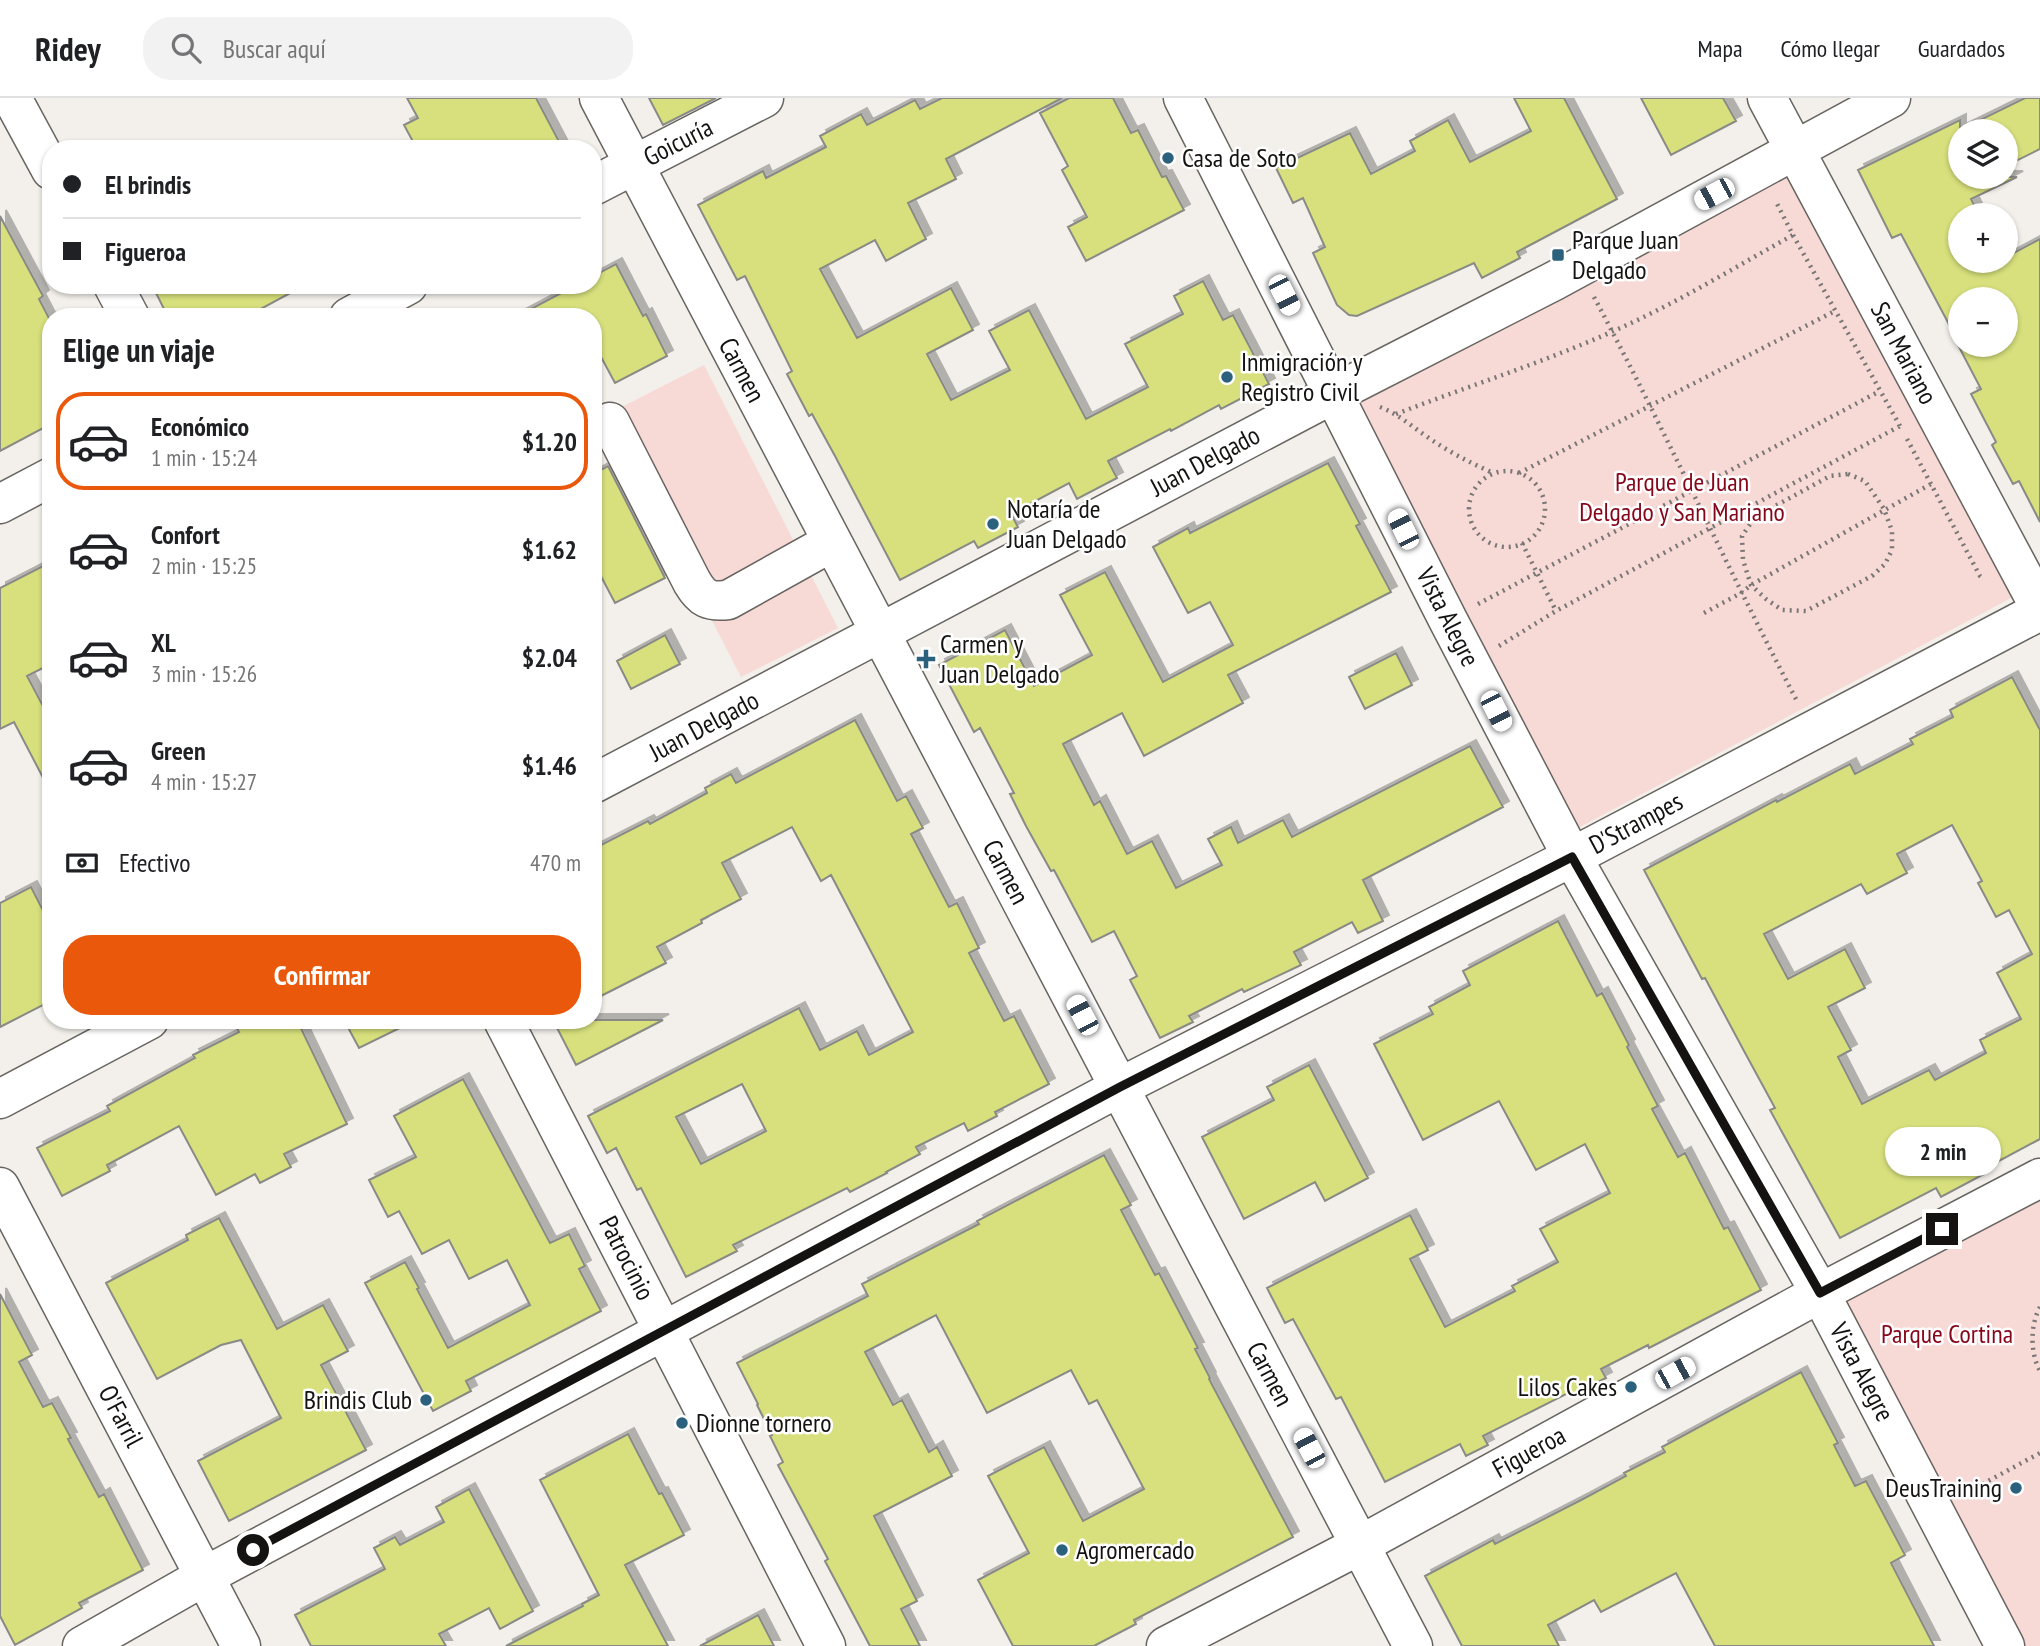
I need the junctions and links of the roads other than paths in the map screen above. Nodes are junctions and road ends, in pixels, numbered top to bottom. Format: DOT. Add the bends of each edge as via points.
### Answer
graph roads {
  1 [pos="12,98"];
  2 [pos="599,98"];
  3 [pos="764,98"];
  4 [pos="1183,98"];
  5 [pos="1766,98"];
  6 [pos="1891,98"];
  7 [pos="1796,151"];
  8 [pos="42,153"];
  9 [pos="634,164"];
  10 [pos="602,181"];
  11 [pos="391,294"];
  12 [pos="366,308"];
  13 [pos="1335,393"];
  14 [pos="602,426"];
  15 [pos="42,482"];
  16 [pos="0,504"];
  17 [pos="832,542"];
  18 [pos="2040,609"];
  19 [pos="879,632"];
  20 [pos="602,779"];
  21 [pos="1572,857"];
  22 [pos="132,1029"];
  23 [pos="508,1029"];
  24 [pos="1120,1087"];
  25 [pos="0,1099"];
  26 [pos="2040,1178"];
  27 [pos="0,1187"];
  28 [pos="1820,1293"];
  29 [pos="664,1329"];
  30 [pos="1360,1545"];
  31 [pos="205,1576"];
  32 [pos="82,1646"];
  33 [pos="241,1646"];
  34 [pos="827,1646"];
  35 [pos="1166,1646"];
  36 [pos="1413,1646"];
  37 [pos="2006,1646"];
  1 -- 8 [label="street"];
  2 -- 9 [label="street, Carmen"];
  3 -- 9 [label="street, Goicuría"];
  4 -- 13 [label="street, Vista Alegre"];
  5 -- 7 [label="street, San Mariano"];
  6 -- 7 [label="street, Juan Delgado"];
  7 -- 13 [label="street, Juan Delgado"];
  7 -- 18 [label="street, San Mariano"];
  9 -- 10 [label="street, Goicuría"];
  9 -- 17 [label="street, Carmen"];
  11 -- 12 [label="street"];
  13 -- 19 [label="street, Juan Delgado"];
  13 -- 21 [label="street, Vista Alegre"];
  14 -- 17 [label="street" via="610,422 699,594 713,601 728,600"];
  15 -- 16 [label="street"];
  17 -- 19 [label="street, Carmen"];
  18 -- 21 [label="street, D'Strampes"];
  19 -- 20 [label="street, Juan Delgado"];
  19 -- 24 [label="street, Carmen"];
  21 -- 24 [label="street, D'Strampes"];
  21 -- 28 [label="street, Vista Alegre"];
  22 -- 25 [label="street"];
  23 -- 29 [label="street, Patrocinio"];
  24 -- 29 [label="street, D'Strampes"];
  24 -- 30 [label="street, Carmen"];
  26 -- 28 [label="street, Figueroa"];
  27 -- 31 [label="street, O'Farril"];
  28 -- 30 [label="street, Figueroa"];
  28 -- 37 [label="street, Vista Alegre"];
  29 -- 31 [label="street, D'Strampes"];
  29 -- 34 [label="street, Patrocinio"];
  30 -- 35 [label="street, Figueroa"];
  30 -- 36 [label="street, Carmen"];
  31 -- 32 [label="street, D'Strampes"];
  31 -- 33 [label="street, O'Farril"];
}
